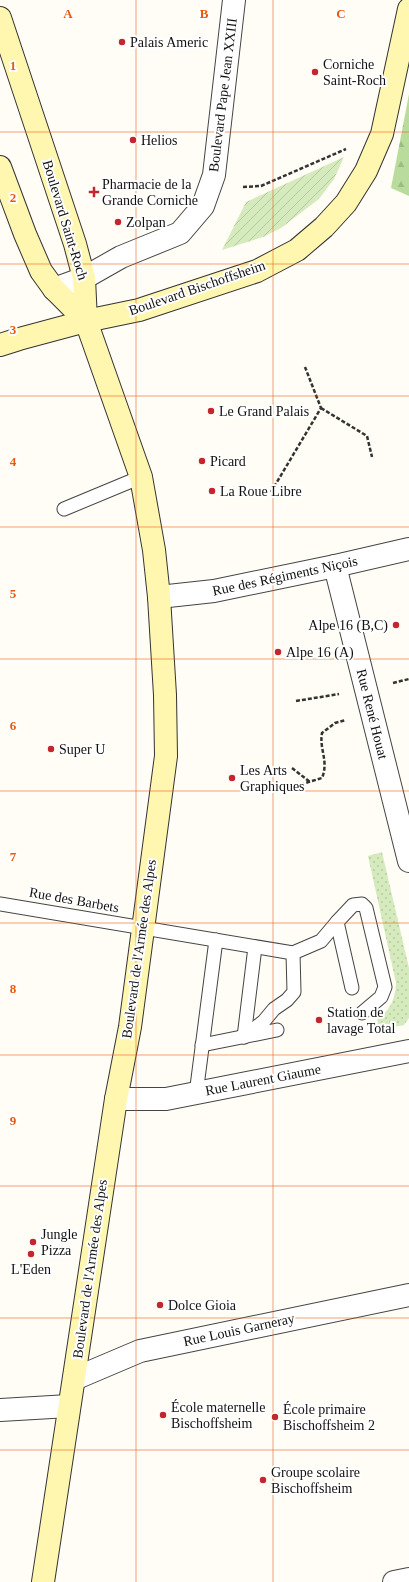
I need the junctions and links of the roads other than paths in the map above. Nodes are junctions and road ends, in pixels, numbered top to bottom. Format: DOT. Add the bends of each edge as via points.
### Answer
graph roads {
  1 [pos="234,0"];
  2 [pos="409,9"];
  3 [pos="0,18"];
  4 [pos="0,167"];
  5 [pos="84,278"];
  6 [pos="54,289"];
  7 [pos="86,321"];
  8 [pos="0,345"];
  9 [pos="141,477"];
  10 [pos="64,509"];
  11 [pos="409,549"];
  12 [pos="335,566"];
  13 [pos="159,597"];
  14 [pos="409,861"];
  15 [pos="0,904"];
  16 [pos="337,922"];
  17 [pos="142,928"];
  18 [pos="216,940"];
  19 [pos="256,946"];
  20 [pos="293,953"];
  21 [pos="352,988"];
  22 [pos="362,1013"];
  23 [pos="277,1030"];
  24 [pos="244,1037"];
  25 [pos="202,1045"];
  26 [pos="409,1051"];
  27 [pos="196,1094"];
  28 [pos="116,1099"];
  29 [pos="409,1295"];
  30 [pos="74,1379"];
  31 [pos="69,1406"];
  32 [pos="0,1410"];
  33 [pos="409,1579"];
  34 [pos="44,1582"];
  35 [pos="394,1582"];
  1 -- 5 [label="street, Boulevard Pape Jean XXIII" via="214,175 203,206 180,233 121,257"];
  2 -- 7 [label="main road, Boulevard Bischoffsheim" via="382,134 366,171 346,203 324,227 297,250 257,270 138,310"];
  3 -- 5 [label="main road, Boulevard Saint-Roch"];
  4 -- 6 [label="main road, Boulevard Saint-Roch" via="35,259"];
  5 -- 6 [label="street, Boulevard Pape Jean XXIII"];
  5 -- 7 [label="main road, Boulevard Saint-Roch"];
  6 -- 7 [label="main road, Boulevard Saint-Roch"];
  7 -- 8 [label="main road, Boulevard Bischoffsheim"];
  7 -- 9 [label="main road, Boulevard de l'Armée des Alpes"];
  9 -- 10 [label="lane"];
  9 -- 13 [label="main road, Boulevard de l'Armée des Alpes" via="154,550"];
  11 -- 12 [label="street, Rue des Régiments Niçois"];
  12 -- 13 [label="street, Rue des Régiments Niçois" via="214,591"];
  12 -- 14 [label="street, Rue René Houat"];
  13 -- 17 [label="main road, Boulevard de l'Armée des Alpes" via="166,756"];
  15 -- 17 [label="lane, Rue des Barbets"];
  16 -- 20 [label="lane" via="321,941"];
  16 -- 21 [label="lane"];
  16 -- 22 [label="lane" via="353,905 362,904 366,908 385,988 381,997"];
  17 -- 18 [label="lane, Rue des Barbets"];
  17 -- 28 [label="main road, Boulevard de l'Armée des Alpes" via="130,1027"];
  18 -- 19 [label="lane, Rue des Barbets"];
  18 -- 25 [label="lane"];
  19 -- 20 [label="lane, Rue des Barbets"];
  19 -- 24 [label="lane"];
  20 -- 24 [label="lane" via="294,992"];
  23 -- 24 [label="lane"];
  24 -- 25 [label="lane"];
  25 -- 27 [label="lane"];
  26 -- 27 [label="street, Rue Laurent Giaume"];
  27 -- 28 [label="street, Rue Laurent Giaume" via="166,1099"];
  28 -- 30 [label="main road, Boulevard de l'Armée des Alpes"];
  29 -- 30 [label="street, Rue Louis Garneray" via="140,1351"];
  30 -- 31 [label="main road, Boulevard de l'Armée des Alpes"];
  31 -- 32 [label="street"];
  31 -- 34 [label="main road, Boulevard de l'Armée des Alpes"];
  33 -- 35 [label="street"];
}
